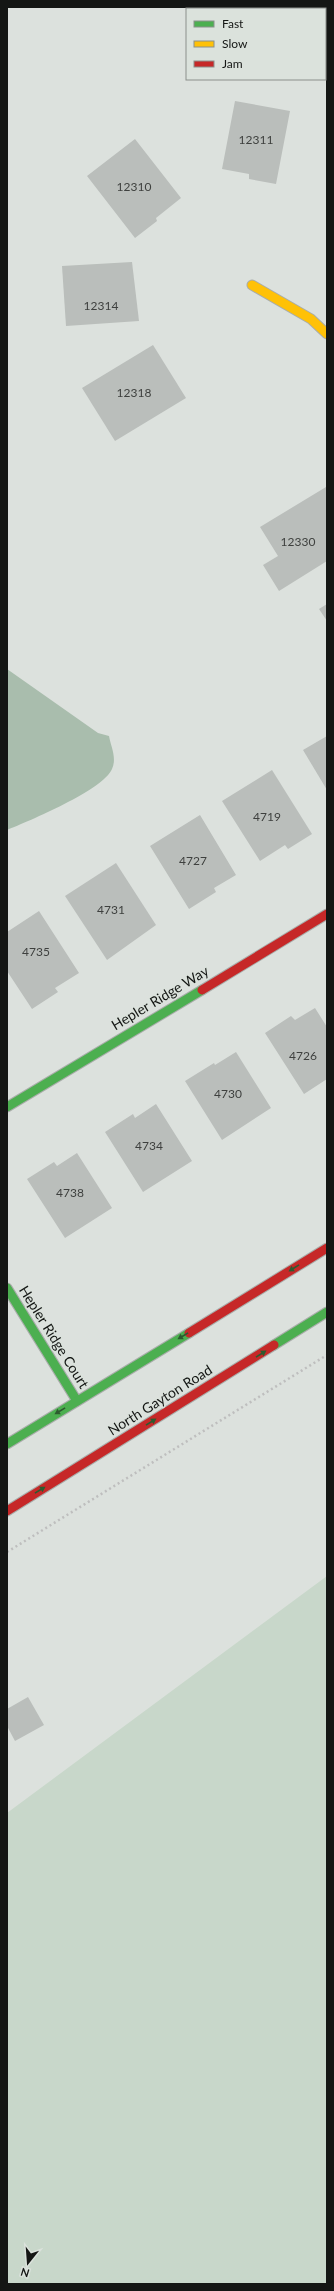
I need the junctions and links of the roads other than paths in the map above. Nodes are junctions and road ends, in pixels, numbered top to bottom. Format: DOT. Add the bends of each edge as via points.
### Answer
graph roads {
  1 [pos="252,285"];
  2 [pos="327,334"];
  3 [pos="327,914"];
  4 [pos="7,1106"];
  5 [pos="327,1248"];
  6 [pos="7,1288"];
  7 [pos="327,1312"];
  8 [pos="77,1401"];
  9 [pos="7,1444"];
  10 [pos="7,1511"];
  1 -- 2 [label="main road" via="311,320"];
  3 -- 4 [label="main road, Hepler Ridge Way"];
  5 -- 8 [label="main road, one-way"];
  6 -- 8 [label="main road, Hepler Ridge Court"];
  10 -- 7 [label="main road, North Gayton Road, one-way"];
  8 -- 9 [label="main road, one-way"];
}
